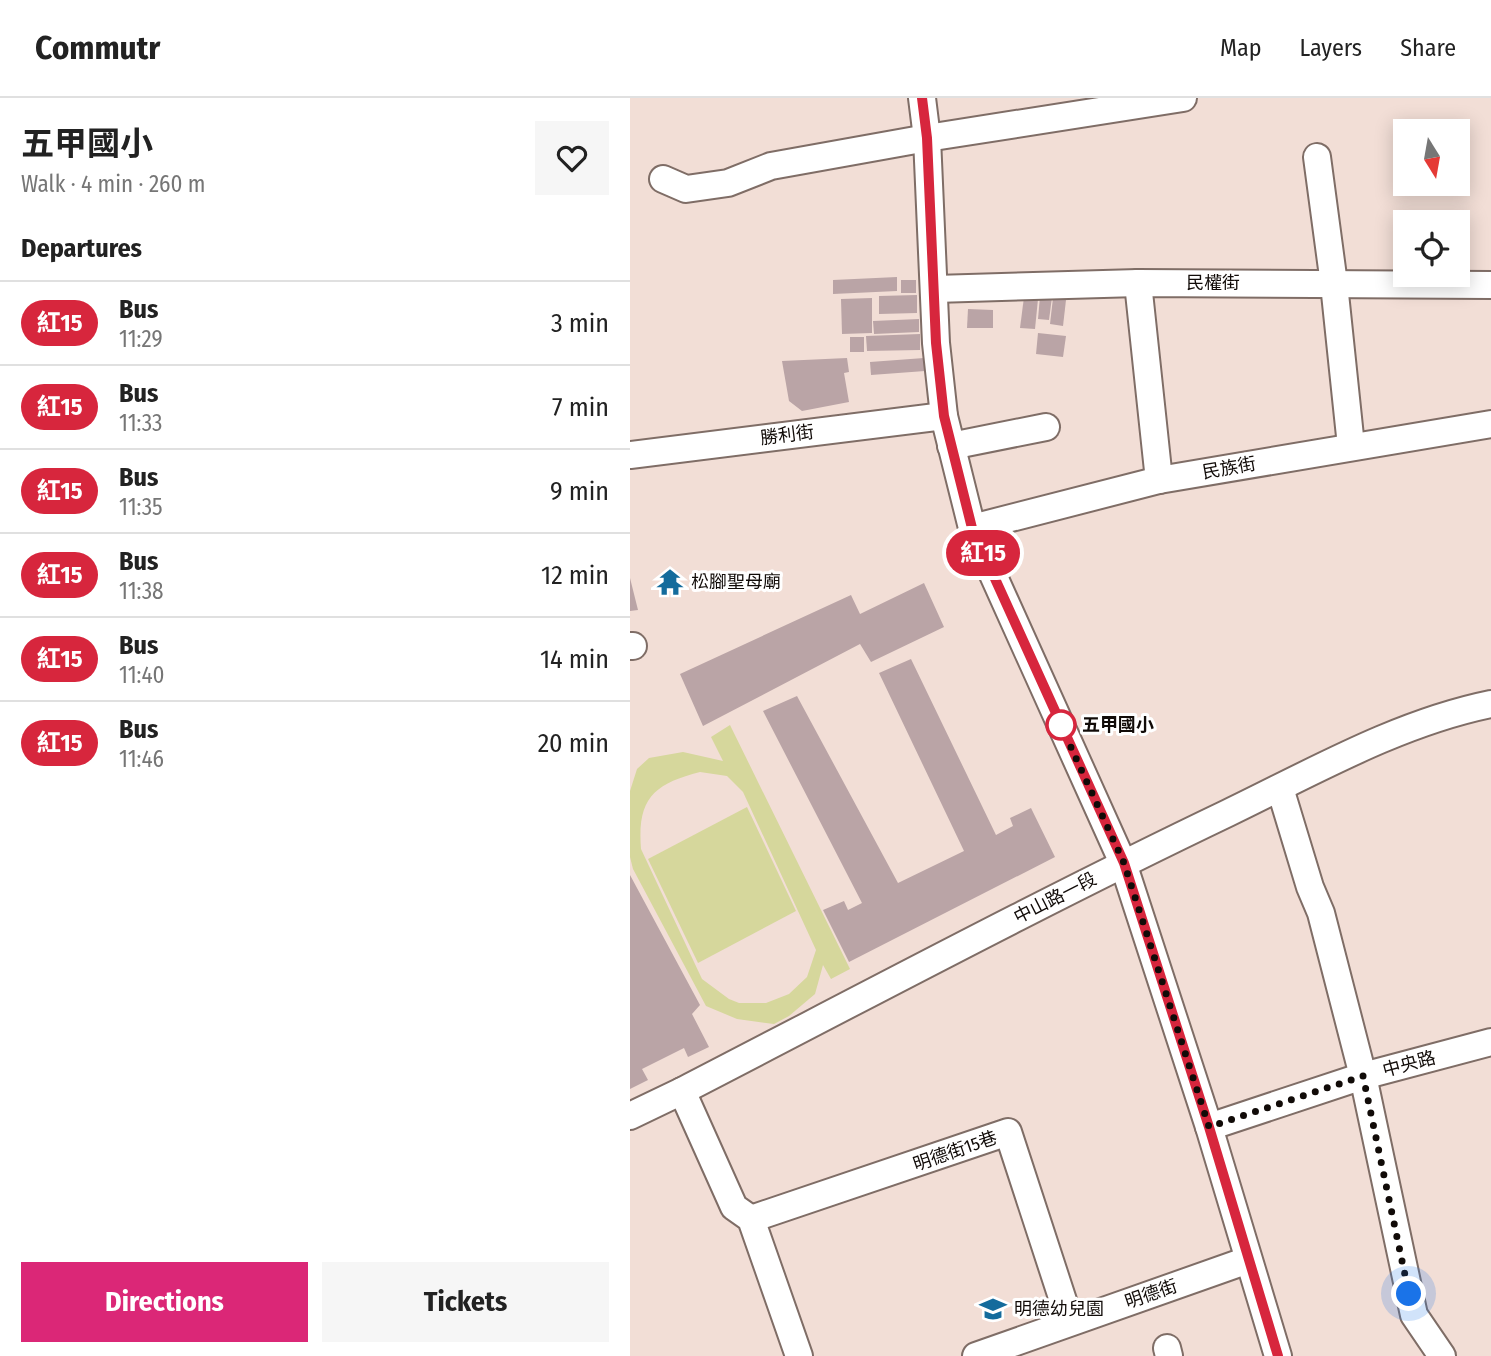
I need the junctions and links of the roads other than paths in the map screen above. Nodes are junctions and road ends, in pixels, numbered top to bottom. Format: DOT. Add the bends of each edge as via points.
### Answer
graph roads {
  1 [pos="922,98"];
  2 [pos="1183,98"];
  3 [pos="927,138"];
  4 [pos="1317,157"];
  5 [pos="663,178"];
  6 [pos="1138,283"];
  7 [pos="1334,284"];
  8 [pos="1491,285"];
  9 [pos="935,289"];
  10 [pos="944,416"];
  11 [pos="1491,424"];
  12 [pos="1046,427"];
  13 [pos="951,446"];
  14 [pos="1351,446"];
  15 [pos="630,455"];
  16 [pos="1159,480"];
  17 [pos="972,528"];
  18 [pos="1491,704"];
  19 [pos="1280,788"];
  20 [pos="1124,863"];
  21 [pos="1491,1042"];
  22 [pos="1363,1076"];
  23 [pos="682,1091"];
  24 [pos="630,1116"];
  25 [pos="1209,1127"];
  26 [pos="751,1219"];
  27 [pos="1248,1260"];
  28 [pos="1070,1322"];
  29 [pos="799,1356"];
  30 [pos="976,1356"];
  31 [pos="1278,1356"];
  32 [pos="1442,1356"];
  1 -- 3 [label="street"];
  2 -- 3 [label="street"];
  3 -- 5 [label="street" via="771,166 728,183 686,189"];
  3 -- 9 [label="street"];
  4 -- 7 [label="street"];
  6 -- 7 [label="street, 民權街"];
  6 -- 9 [label="street, 民權街"];
  6 -- 16 [label="street"];
  7 -- 8 [label="street, 民權街"];
  7 -- 14 [label="street"];
  9 -- 10 [label="street"];
  10 -- 13 [label="street"];
  10 -- 15 [label="street, 勝利街"];
  11 -- 14 [label="street, 民族街"];
  12 -- 13 [label="street"];
  13 -- 17 [label="street"];
  14 -- 16 [label="street, 民族街"];
  16 -- 17 [label="street, 民族街"];
  17 -- 20 [label="street"];
  18 -- 19 [label="street, 中山路一段" via="1394,734"];
  19 -- 20 [label="street, 中山路一段"];
  19 -- 22 [label="street" via="1321,913"];
  20 -- 23 [label="street, 中山路一段"];
  20 -- 25 [label="street"];
  21 -- 22 [label="street, 中央路"];
  22 -- 25 [label="street, 中央路"];
  22 -- 32 [label="street" via="1413,1315"];
  23 -- 24 [label="street, 中山路一段"];
  23 -- 26 [label="street" via="734,1207"];
  25 -- 27 [label="street"];
  26 -- 28 [label="street, 明德街15巷" via="1009,1132"];
  26 -- 29 [label="street"];
  27 -- 28 [label="street, 明德街"];
  27 -- 31 [label="street"];
  28 -- 30 [label="street, 明德街"];
}
